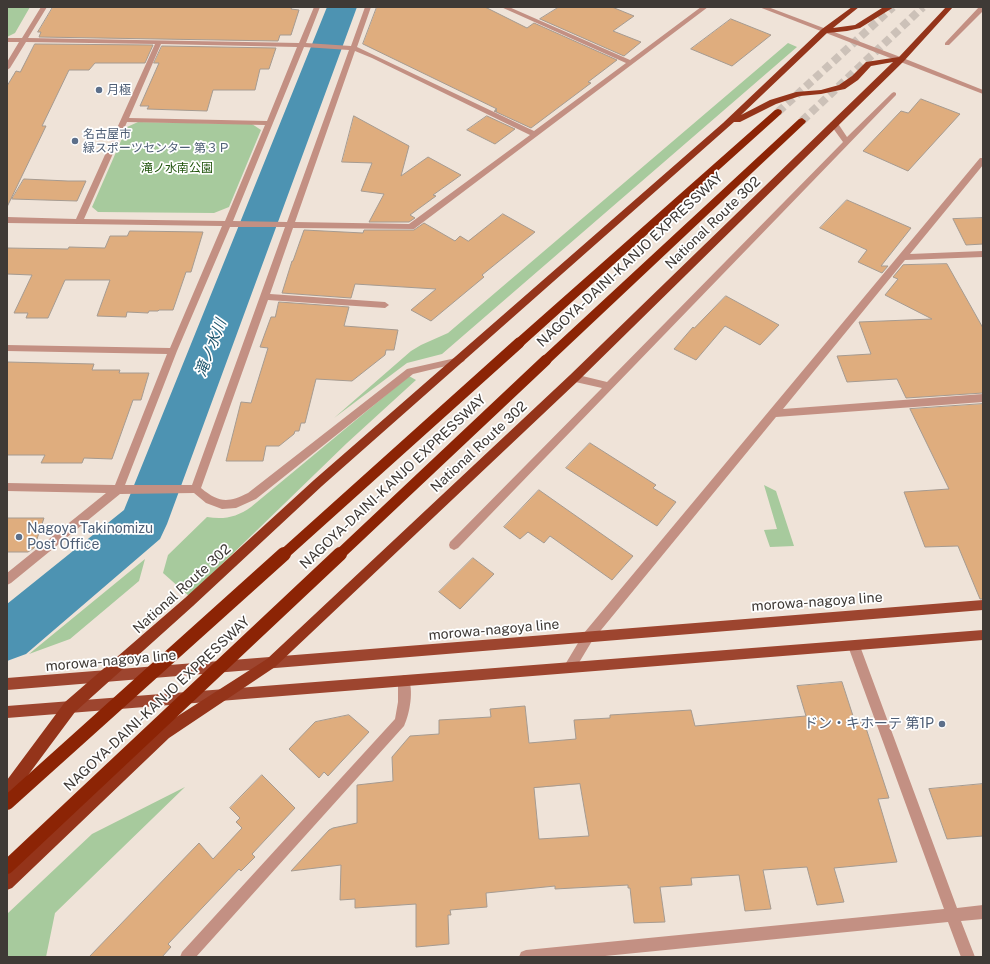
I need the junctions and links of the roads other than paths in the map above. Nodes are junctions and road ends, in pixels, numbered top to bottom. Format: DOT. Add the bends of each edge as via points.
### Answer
graph roads {
  1 [pos="44,7"];
  2 [pos="317,7"];
  3 [pos="368,7"];
  4 [pos="504,7"];
  5 [pos="706,7"];
  6 [pos="762,7"];
  7 [pos="856,7"];
  8 [pos="891,7"];
  9 [pos="950,7"];
  10 [pos="983,7"];
  11 [pos="825,31"];
  12 [pos="7,40"];
  13 [pos="24,40"];
  14 [pos="159,42"];
  15 [pos="947,44"];
  16 [pos="301,45"];
  17 [pos="353,48"];
  18 [pos="901,59"];
  19 [pos="631,63"];
  20 [pos="7,68"];
  21 [pos="983,92"];
  22 [pos="894,94"];
  23 [pos="778,112"];
  24 [pos="124,120"];
  25 [pos="802,121"];
  26 [pos="270,123"];
  27 [pos="834,124"];
  28 [pos="726,125"];
  29 [pos="534,134"];
  30 [pos="847,142"];
  31 [pos="983,160"];
  32 [pos="7,220"];
  33 [pos="78,221"];
  34 [pos="227,224"];
  35 [pos="289,225"];
  36 [pos="983,254"];
  37 [pos="904,257"];
  38 [pos="265,297"];
  39 [pos="385,305"];
  40 [pos="7,348"];
  41 [pos="173,351"];
  42 [pos="460,360"];
  43 [pos="574,378"];
  44 [pos="610,386"];
  45 [pos="983,398"];
  46 [pos="774,412"];
  47 [pos="7,487"];
  48 [pos="119,489"];
  49 [pos="196,489"];
  50 [pos="454,544"];
  51 [pos="7,580"];
  52 [pos="983,605"];
  53 [pos="983,635"];
  54 [pos="588,637"];
  55 [pos="854,646"];
  56 [pos="271,663"];
  57 [pos="570,668"];
  58 [pos="106,676"];
  59 [pos="404,681"];
  60 [pos="7,684"];
  61 [pos="224,695"];
  62 [pos="70,707"];
  63 [pos="7,712"];
  64 [pos="7,789"];
  65 [pos="7,803"];
  66 [pos="7,867"];
  67 [pos="7,883"];
  68 [pos="983,912"];
  69 [pos="953,915"];
  70 [pos="187,957"];
  71 [pos="526,957"];
  72 [pos="968,957"];
  1 -- 13 [label="street"];
  2 -- 16 [label="street"];
  3 -- 17 [label="street"];
  4 -- 19 [label="street"];
  5 -- 19 [label="street"];
  6 -- 11 [label="street"];
  7 -- 11 [label="highway, National Route 302"];
  8 -- 11 [label="highway" via="848,30"];
  9 -- 18 [label="highway, National Route 302"];
  10 -- 15 [label="street"];
  11 -- 18 [label="street"];
  11 -- 28 [label="highway, National Route 302"];
  12 -- 13 [label="street"];
  13 -- 14 [label="street"];
  13 -- 20 [label="street"];
  14 -- 16 [label="street"];
  14 -- 24 [label="street"];
  16 -- 17 [label="street"];
  16 -- 26 [label="street"];
  17 -- 29 [label="street"];
  17 -- 35 [label="street"];
  18 -- 21 [label="street"];
  18 -- 27 [label="highway, National Route 302"];
  18 -- 28 [label="highway" via="870,64 842,87 800,94 773,102"];
  19 -- 29 [label="street"];
  22 -- 30 [label="street"];
  23 -- 65 [label="highway, NAGOYA-DAINI-KANJO EXPRESSWAY, bridge"];
  24 -- 26 [label="street"];
  24 -- 33 [label="street"];
  25 -- 66 [label="highway, NAGOYA-DAINI-KANJO EXPRESSWAY, bridge"];
  26 -- 34 [label="street"];
  27 -- 30 [label="street"];
  27 -- 43 [label="highway, National Route 302"];
  28 -- 42 [label="highway, National Route 302"];
  29 -- 35 [label="street" via="411,227"];
  30 -- 44 [label="street"];
  31 -- 37 [label="street"];
  32 -- 33 [label="street"];
  33 -- 34 [label="street"];
  34 -- 35 [label="street"];
  34 -- 41 [label="street"];
  35 -- 38 [label="street"];
  36 -- 37 [label="street"];
  37 -- 46 [label="street"];
  38 -- 39 [label="street"];
  38 -- 49 [label="street"];
  40 -- 41 [label="street"];
  41 -- 48 [label="street"];
  42 -- 49 [label="street" via="410,371 252,496 237,504 218,505 206,499"];
  42 -- 58 [label="highway, National Route 302" via="318,483"];
  43 -- 44 [label="street"];
  43 -- 56 [label="highway, National Route 302"];
  44 -- 50 [label="street"];
  45 -- 46 [label="street"];
  46 -- 54 [label="street"];
  47 -- 48 [label="street"];
  48 -- 49 [label="street"];
  48 -- 51 [label="street"];
  52 -- 54 [label="main road, morowa-nagoya line"];
  53 -- 55 [label="main road"];
  54 -- 56 [label="main road, morowa-nagoya line"];
  54 -- 57 [label="street"];
  55 -- 57 [label="main road"];
  55 -- 69 [label="street"];
  56 -- 58 [label="main road, morowa-nagoya line"];
  56 -- 61 [label="highway, National Route 302"];
  57 -- 59 [label="main road"];
  58 -- 60 [label="main road, morowa-nagoya line"];
  58 -- 62 [label="highway, National Route 302"];
  59 -- 61 [label="main road"];
  59 -- 70 [label="street" via="404,702 400,722"];
  61 -- 62 [label="main road"];
  61 -- 67 [label="highway, National Route 302" via="164,733"];
  62 -- 63 [label="main road"];
  62 -- 64 [label="highway, National Route 302"];
  68 -- 69 [label="street"];
  69 -- 71 [label="street"];
  69 -- 72 [label="street"];
}
